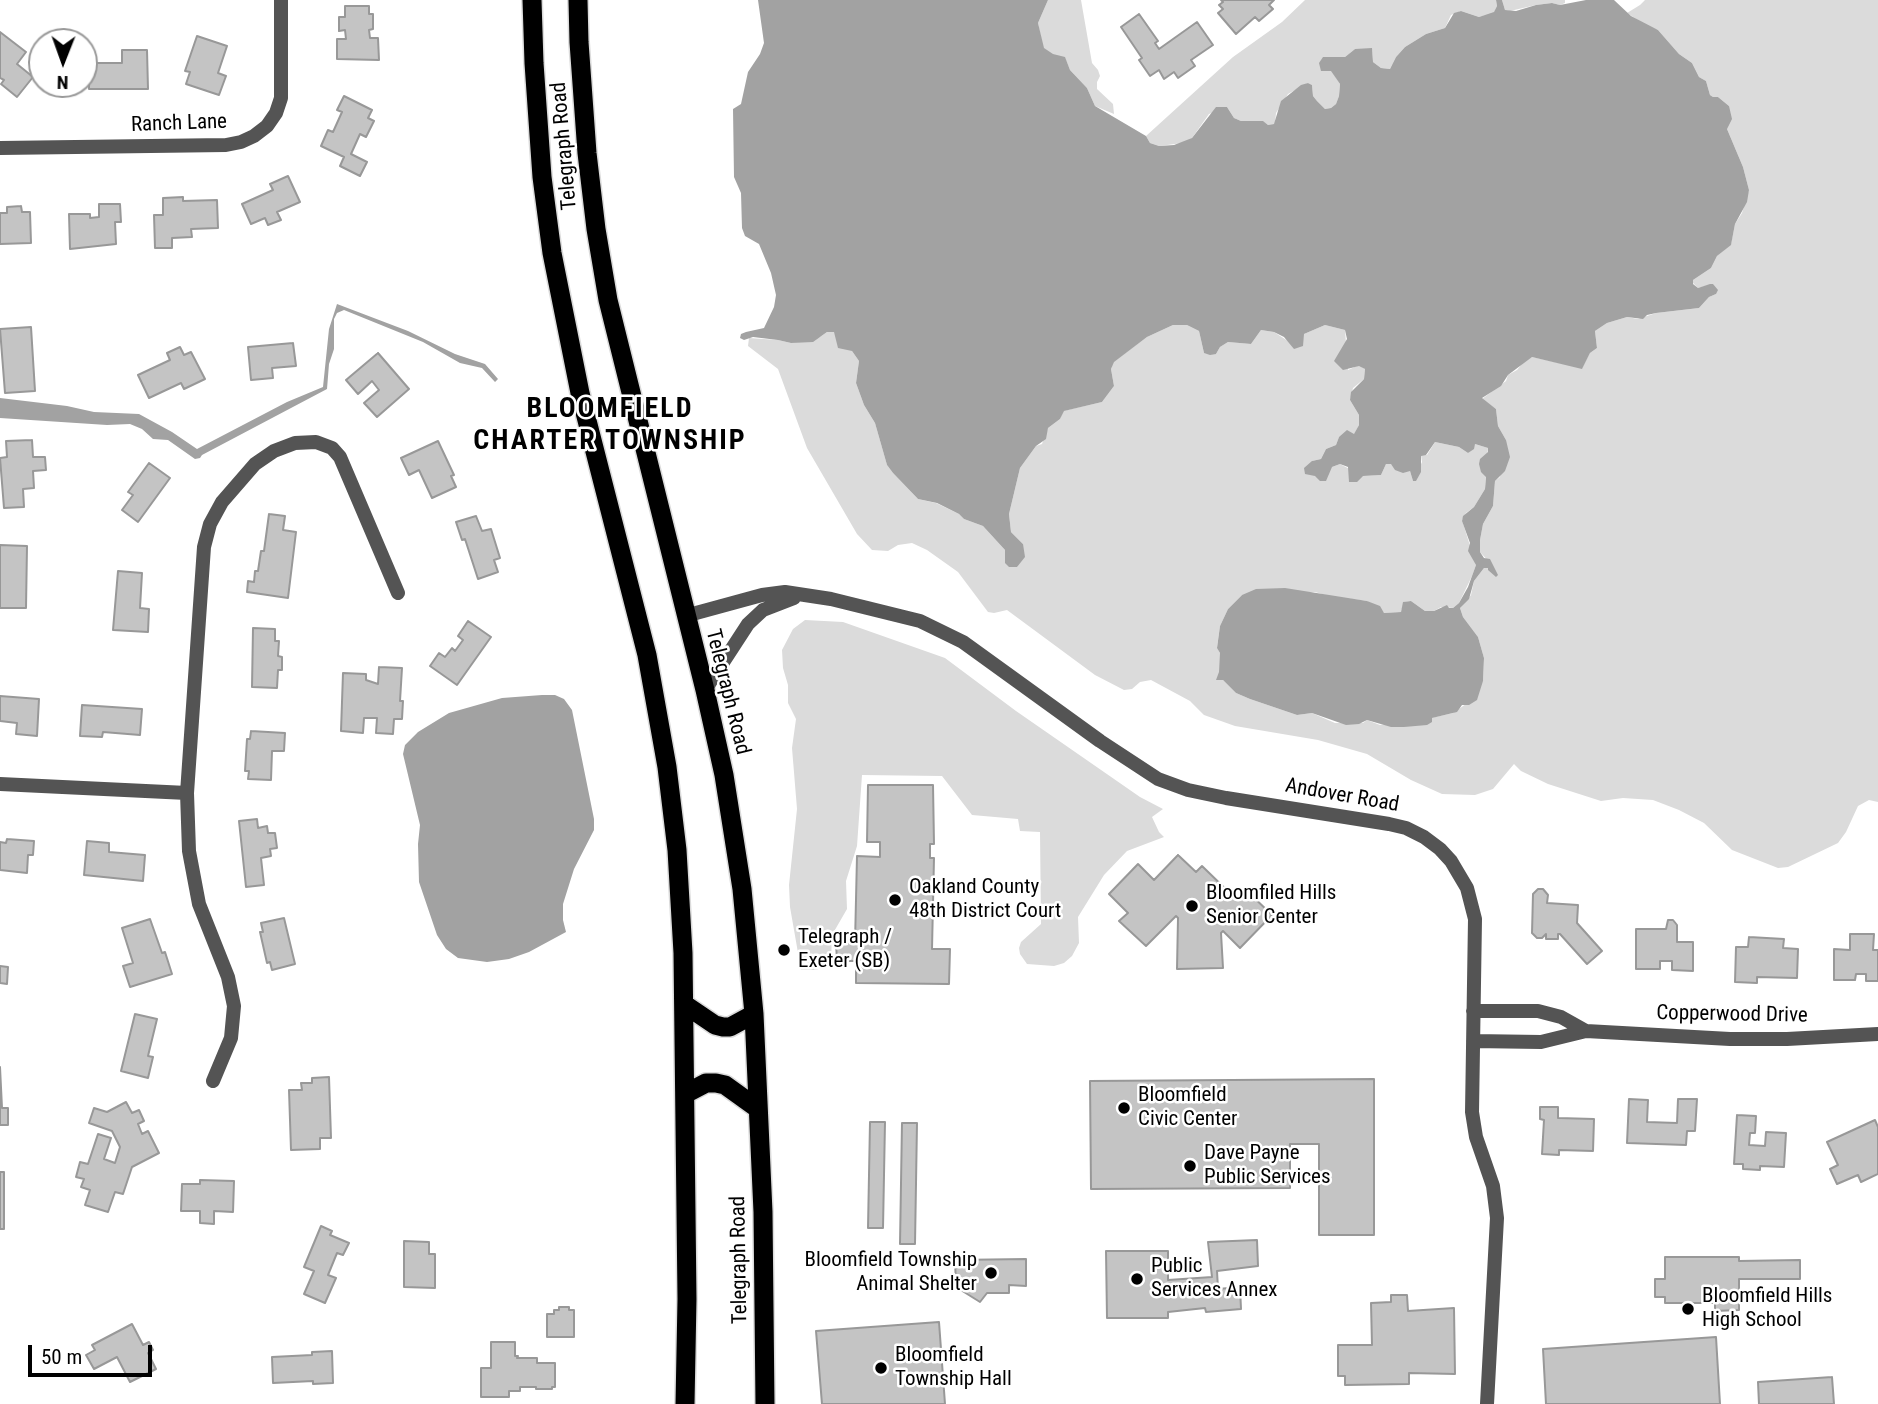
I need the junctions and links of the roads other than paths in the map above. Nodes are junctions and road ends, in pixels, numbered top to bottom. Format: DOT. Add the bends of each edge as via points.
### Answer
graph roads {
  1 [pos="281,0"];
  2 [pos="533,0"];
  3 [pos="578,0"];
  4 [pos="0,148"];
  5 [pos="398,593"];
  6 [pos="802,596"];
  7 [pos="685,616"];
  8 [pos="705,691"];
  9 [pos="0,784"];
  10 [pos="187,793"];
  11 [pos="684,1004"];
  12 [pos="1473,1011"];
  13 [pos="754,1014"];
  14 [pos="1586,1031"];
  15 [pos="1878,1034"];
  16 [pos="1473,1041"];
  17 [pos="213,1081"];
  18 [pos="685,1094"];
  19 [pos="757,1108"];
  20 [pos="685,1404"];
  21 [pos="765,1404"];
  22 [pos="1487,1404"];
  1 -- 4 [label="street, Ranch Lane" via="282,98 267,127 254,136 226,145"];
  2 -- 11 [label="highway, Telegraph Road" via="541,165 552,253 580,393 641,630 667,767 681,901"];
  3 -- 7 [label="highway, Telegraph Road" via="587,153 602,264 615,336"];
  5 -- 10 [label="street" via="340,457 332,448 316,442 295,443 255,464 222,502 204,547"];
  6 -- 7 [label="street, Andover Road" via="762,594"];
  6 -- 8 [label="street, Andover Road" via="763,610"];
  6 -- 12 [label="street, Andover Road" via="831,599 942,629 1147,774 1173,785 1389,824 1424,837 1451,861 1472,905"];
  7 -- 8 [label="highway, Telegraph Road"];
  8 -- 13 [label="highway, Telegraph Road" via="740,876"];
  9 -- 10 [label="street"];
  10 -- 17 [label="street" via="189,851 199,904 228,976 234,1006 231,1038"];
  11 -- 13 [label="highway" via="723,1027"];
  11 -- 18 [label="highway, Telegraph Road"];
  12 -- 14 [label="street, Copperwood Drive" via="1538,1011"];
  12 -- 16 [label="street, Andover Road"];
  13 -- 19 [label="highway, Telegraph Road"];
  14 -- 15 [label="street, Copperwood Drive" via="1730,1039"];
  14 -- 16 [label="street, Copperwood Drive" via="1541,1042"];
  16 -- 22 [label="street, Andover Road" via="1472,1112 1497,1218"];
  18 -- 19 [label="highway" via="716,1083"];
  18 -- 20 [label="highway, Telegraph Road"];
  19 -- 21 [label="highway, Telegraph Road"];
}
